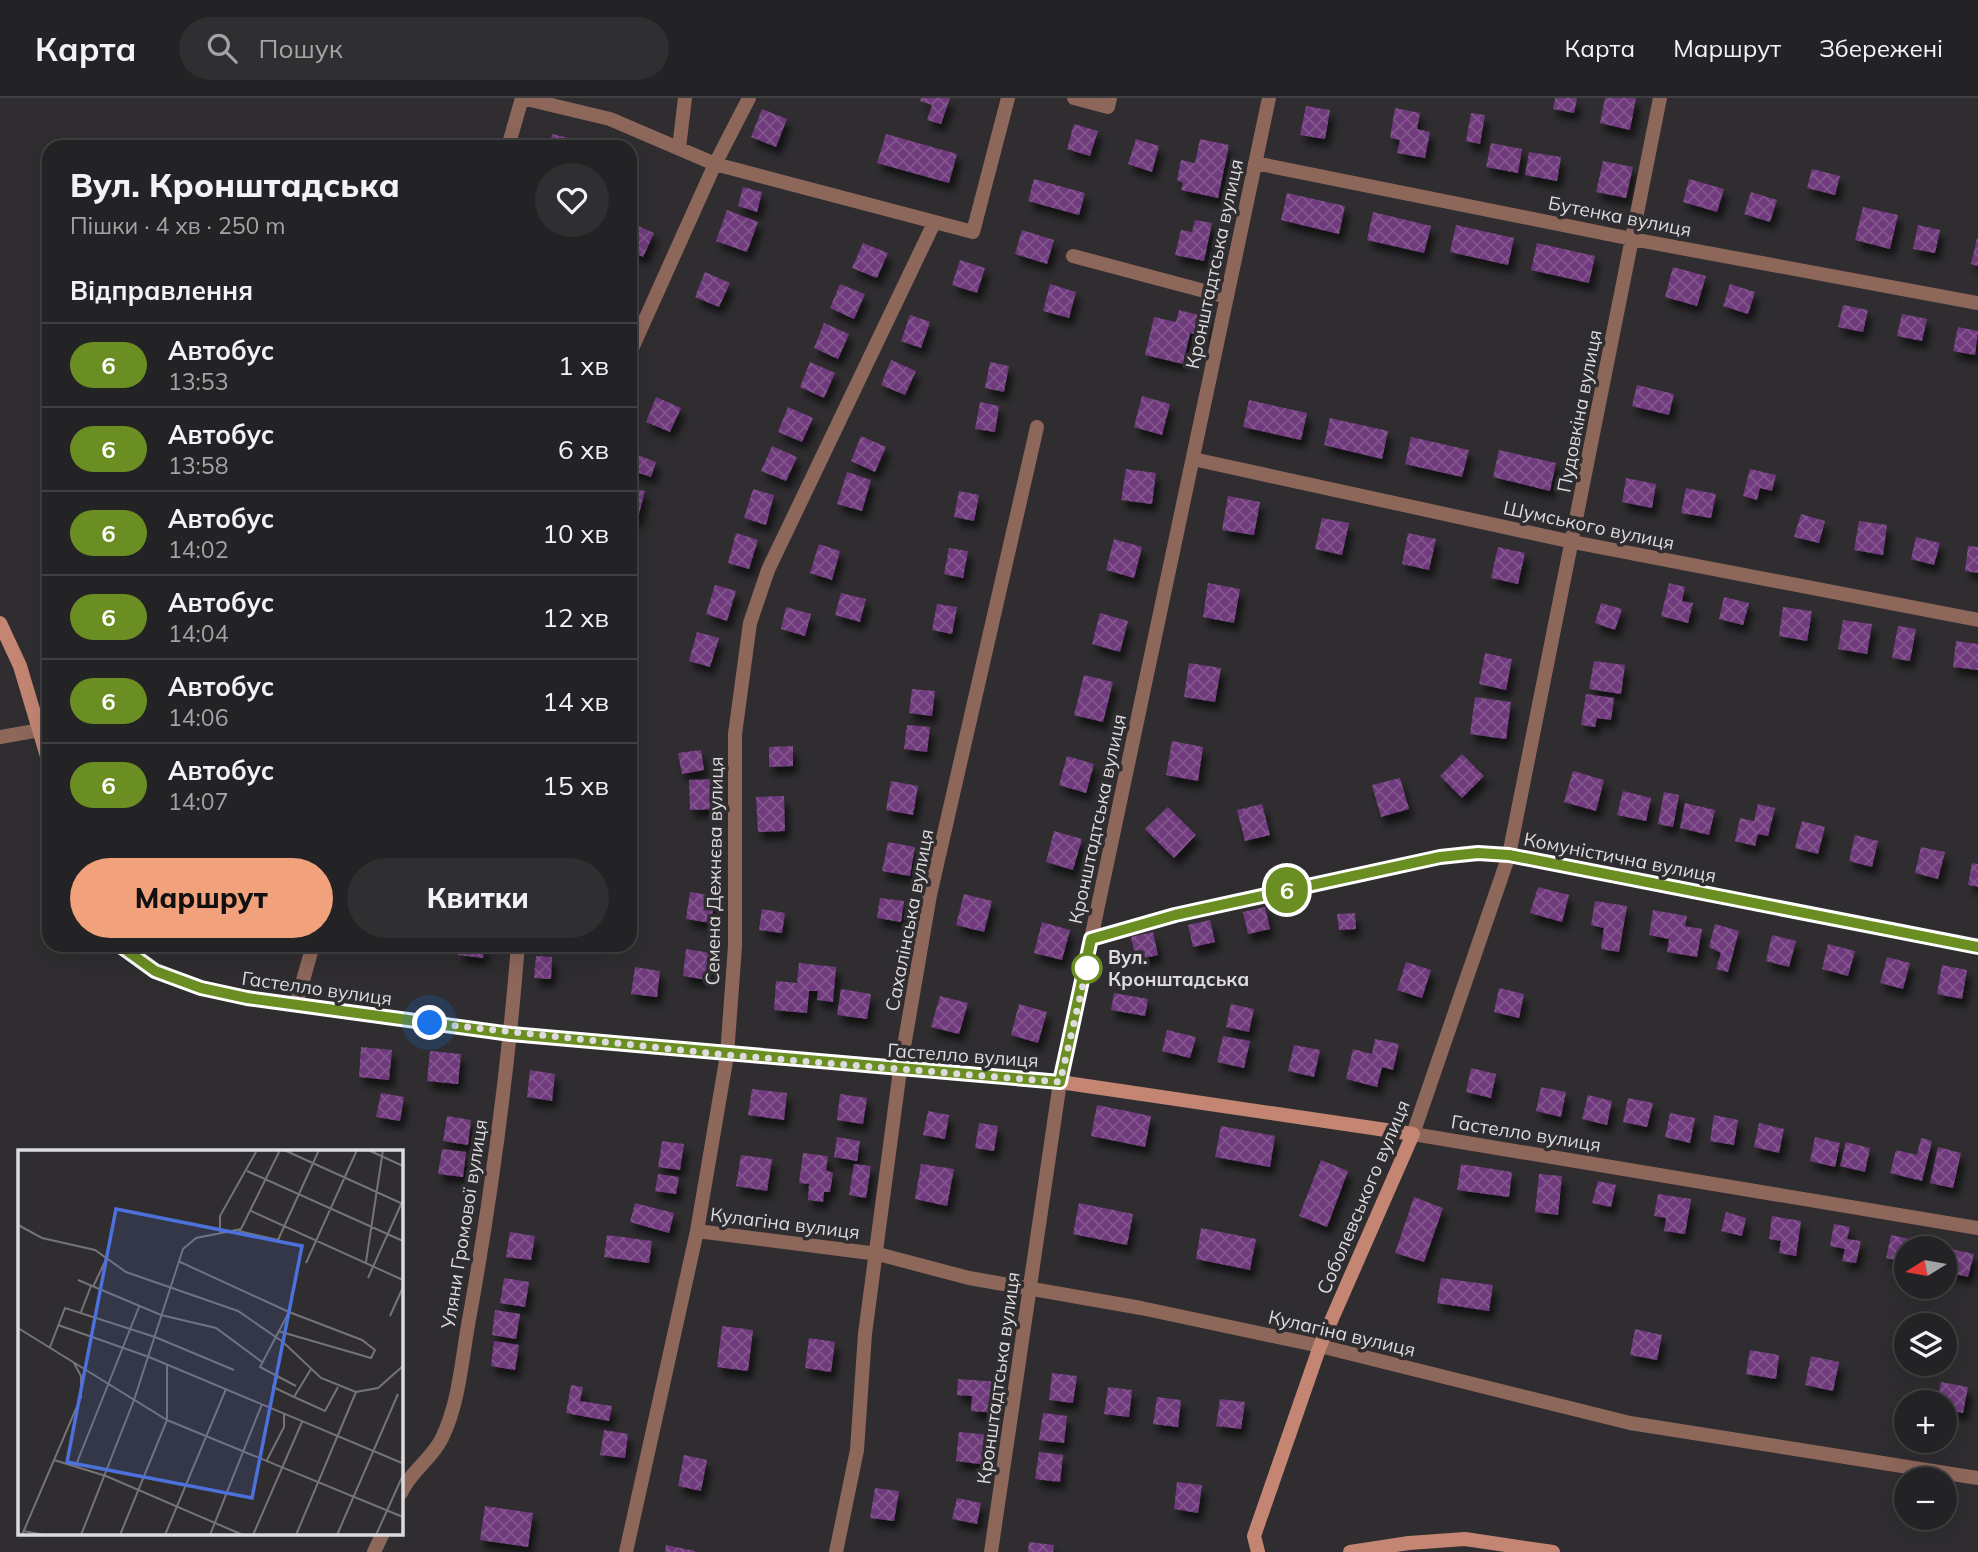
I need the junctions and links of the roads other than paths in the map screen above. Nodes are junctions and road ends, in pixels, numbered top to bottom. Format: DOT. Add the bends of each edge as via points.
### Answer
graph roads {
  1 [pos="522,98"];
  2 [pos="685,98"];
  3 [pos="749,98"];
  4 [pos="1008,98"];
  5 [pos="1074,98"];
  6 [pos="1111,98"];
  7 [pos="1269,98"];
  8 [pos="1660,98"];
  9 [pos="510,140"];
  10 [pos="679,148"];
  11 [pos="1255,163"];
  12 [pos="715,164"];
  13 [pos="934,223"];
  14 [pos="1632,239"];
  15 [pos="1073,256"];
  16 [pos="1227,297"];
  17 [pos="1978,303"];
  18 [pos="637,337"];
  19 [pos="1037,427"];
  20 [pos="1193,459"];
  21 [pos="1573,541"];
  22 [pos="1978,620"];
  23 [pos="0,623"];
  24 [pos="40,730"];
  25 [pos="0,737"];
  26 [pos="42,737"];
  27 [pos="1509,855"];
  28 [pos="1091,939"];
  29 [pos="1978,947"];
  30 [pos="129,952"];
  31 [pos="311,952"];
  32 [pos="517,952"];
  33 [pos="296,1005"];
  34 [pos="511,1034"];
  35 [pos="727,1055"];
  36 [pos="901,1070"];
  37 [pos="1060,1082"];
  38 [pos="1413,1134"];
  39 [pos="1978,1228"];
  40 [pos="697,1231"];
  41 [pos="878,1254"];
  42 [pos="1031,1289"];
  43 [pos="1320,1346"];
  44 [pos="1978,1478"];
  45 [pos="402,1491"];
  46 [pos="383,1534"];
  47 [pos="1254,1536"];
  48 [pos="376,1551"];
  49 [pos="626,1552"];
  50 [pos="836,1552"];
  51 [pos="991,1552"];
  52 [pos="1248,1552"];
  53 [pos="1258,1552"];
  54 [pos="1350,1552"];
  55 [pos="1553,1552"];
  1 -- 9 [label="street"];
  1 -- 10 [label="street" via="610,120"];
  2 -- 10 [label="street"];
  3 -- 12 [label="street"];
  4 -- 13 [label="street" via="973,232"];
  5 -- 6 [label="street" via="1108,107"];
  7 -- 11 [label="street, Кронштадтська вулиця"];
  8 -- 14 [label="street, Пудовкіна вулиця"];
  10 -- 12 [label="street"];
  11 -- 14 [label="street, Бутенка вулиця"];
  11 -- 16 [label="street, Кронштадтська вулиця"];
  12 -- 13 [label="street"];
  12 -- 18 [label="street"];
  13 -- 35 [label="street, Семена Дежнєва вулиця" via="768,570 750,623 735,734 735,946"];
  14 -- 17 [label="street, Бутенка вулиця"];
  14 -- 21 [label="street, Пудовкіна вулиця"];
  15 -- 16 [label="street"];
  16 -- 20 [label="street, Кронштадтська вулиця"];
  19 -- 36 [label="street, Сахалінська вулиця" via="930,895"];
  20 -- 21 [label="street, Шумського вулиця"];
  20 -- 28 [label="street, Кронштадтська вулиця"];
  21 -- 22 [label="street, Шумського вулиця"];
  21 -- 27 [label="street, Пудовкіна вулиця"];
  23 -- 24 [label="street" via="20,666"];
  24 -- 25 [label="street"];
  24 -- 26 [label="street"];
  27 -- 28 [label="street, Комуністична вулиця" via="1440,857 1175,915"];
  27 -- 29 [label="street, Комуністична вулиця"];
  27 -- 38 [label="street, Соболевського вулиця"];
  28 -- 37 [label="street, Кронштадтська вулиця"];
  30 -- 33 [label="street, Гастелло вулиця" via="155,971 201,988"];
  31 -- 33 [label="street"];
  32 -- 34 [label="street, Уляни Громової вулиця"];
  33 -- 34 [label="street, Гастелло вулиця"];
  34 -- 35 [label="street, Гастелло вулиця"];
  34 -- 45 [label="street, Уляни Громової вулиця" via="459,1381 442,1439"];
  35 -- 36 [label="street, Гастелло вулиця"];
  35 -- 40 [label="street, Семена Дежнєва вулиця"];
  36 -- 37 [label="street, Гастелло вулиця"];
  36 -- 41 [label="street, Сахалінська вулиця"];
  37 -- 38 [label="street, Гастелло вулиця"];
  37 -- 42 [label="street, Кронштадтська вулиця"];
  38 -- 39 [label="street, Гастелло вулиця"];
  38 -- 43 [label="street, Соболевського вулиця"];
  40 -- 41 [label="street, Кулагіна вулиця"];
  40 -- 49 [label="street, Семена Дежнєва вулиця"];
  41 -- 42 [label="street, Кулагіна вулиця"];
  41 -- 50 [label="street, Сахалінська вулиця" via="865,1334 857,1450"];
  42 -- 43 [label="street, Кулагіна вулиця"];
  42 -- 51 [label="street, Кронштадтська вулиця"];
  43 -- 44 [label="street, Кулагіна вулиця" via="1630,1423"];
  43 -- 47 [label="street, Соболевського вулиця"];
  46 -- 48 [label="street"];
  47 -- 52 [label="street, Соболевського вулиця"];
  47 -- 53 [label="street"];
  54 -- 55 [label="street" via="1465,1539"];
}
